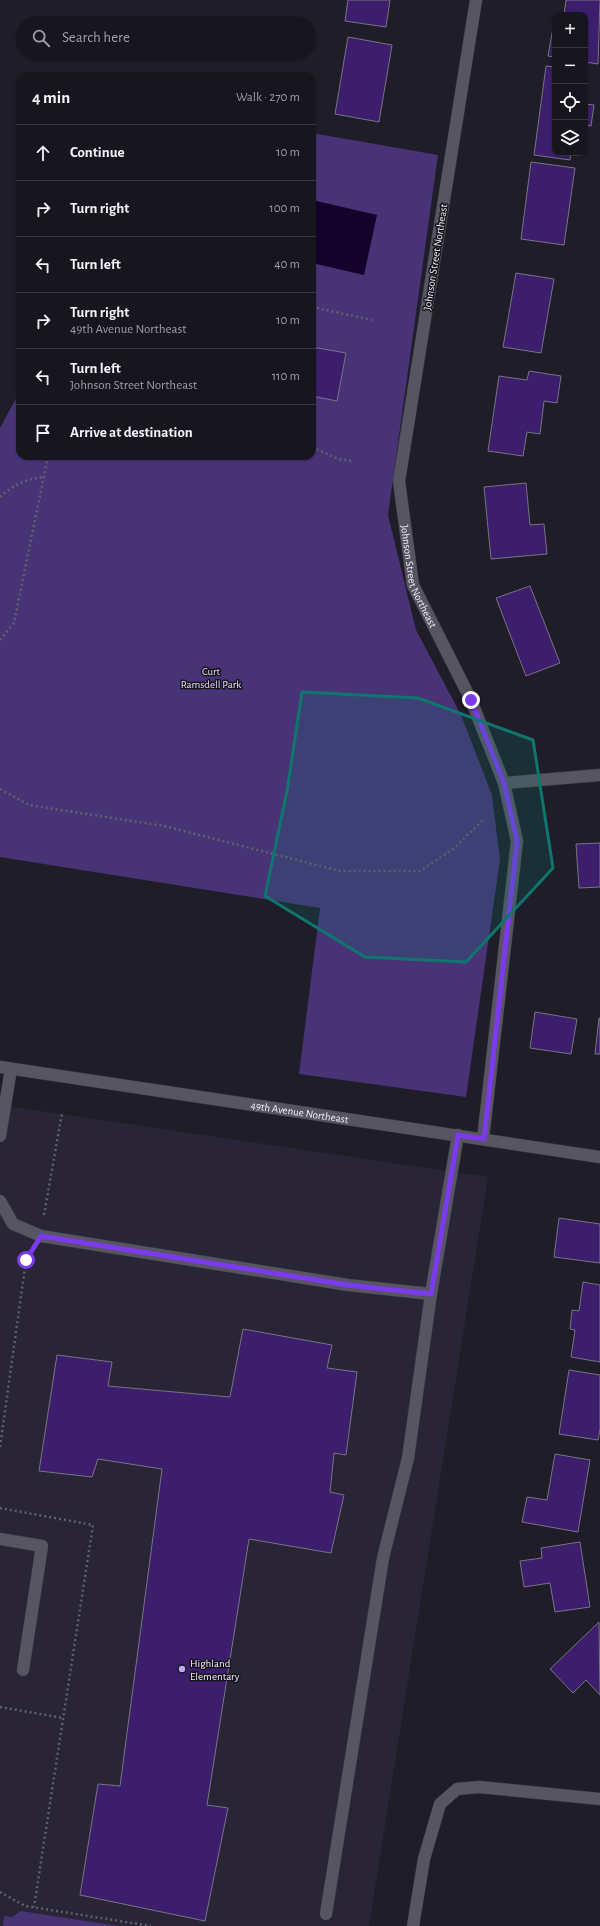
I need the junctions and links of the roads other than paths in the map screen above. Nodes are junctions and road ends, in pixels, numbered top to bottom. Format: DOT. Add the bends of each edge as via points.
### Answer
graph roads {
  1 [pos="476,0"];
  2 [pos="600,775"];
  3 [pos="504,783"];
  4 [pos="5,1068"];
  5 [pos="458,1135"];
  6 [pos="0,1136"];
  7 [pos="484,1139"];
  8 [pos="600,1157"];
  9 [pos="0,1201"];
  10 [pos="431,1294"];
  11 [pos="0,1539"];
  12 [pos="24,1670"];
  13 [pos="600,1799"];
  14 [pos="326,1914"];
  15 [pos="413,1926"];
  1 -- 3 [label="street, Johnson Street Northeast" via="399,481 413,585 471,700"];
  2 -- 3 [label="street"];
  3 -- 7 [label="street, Johnson Street Northeast" via="517,841"];
  4 -- 5 [label="street, 49th Avenue Northeast"];
  4 -- 6 [label="street"];
  5 -- 7 [label="street, 49th Avenue Northeast"];
  5 -- 10 [label="street"];
  7 -- 8 [label="street, 49th Avenue Northeast"];
  9 -- 10 [label="street" via="13,1224 41,1236 348,1285"];
  10 -- 14 [label="street" via="408,1458 383,1558"];
  11 -- 12 [label="street" via="42,1546"];
  13 -- 15 [label="street" via="479,1787 457,1789 440,1804 424,1859"];
}
